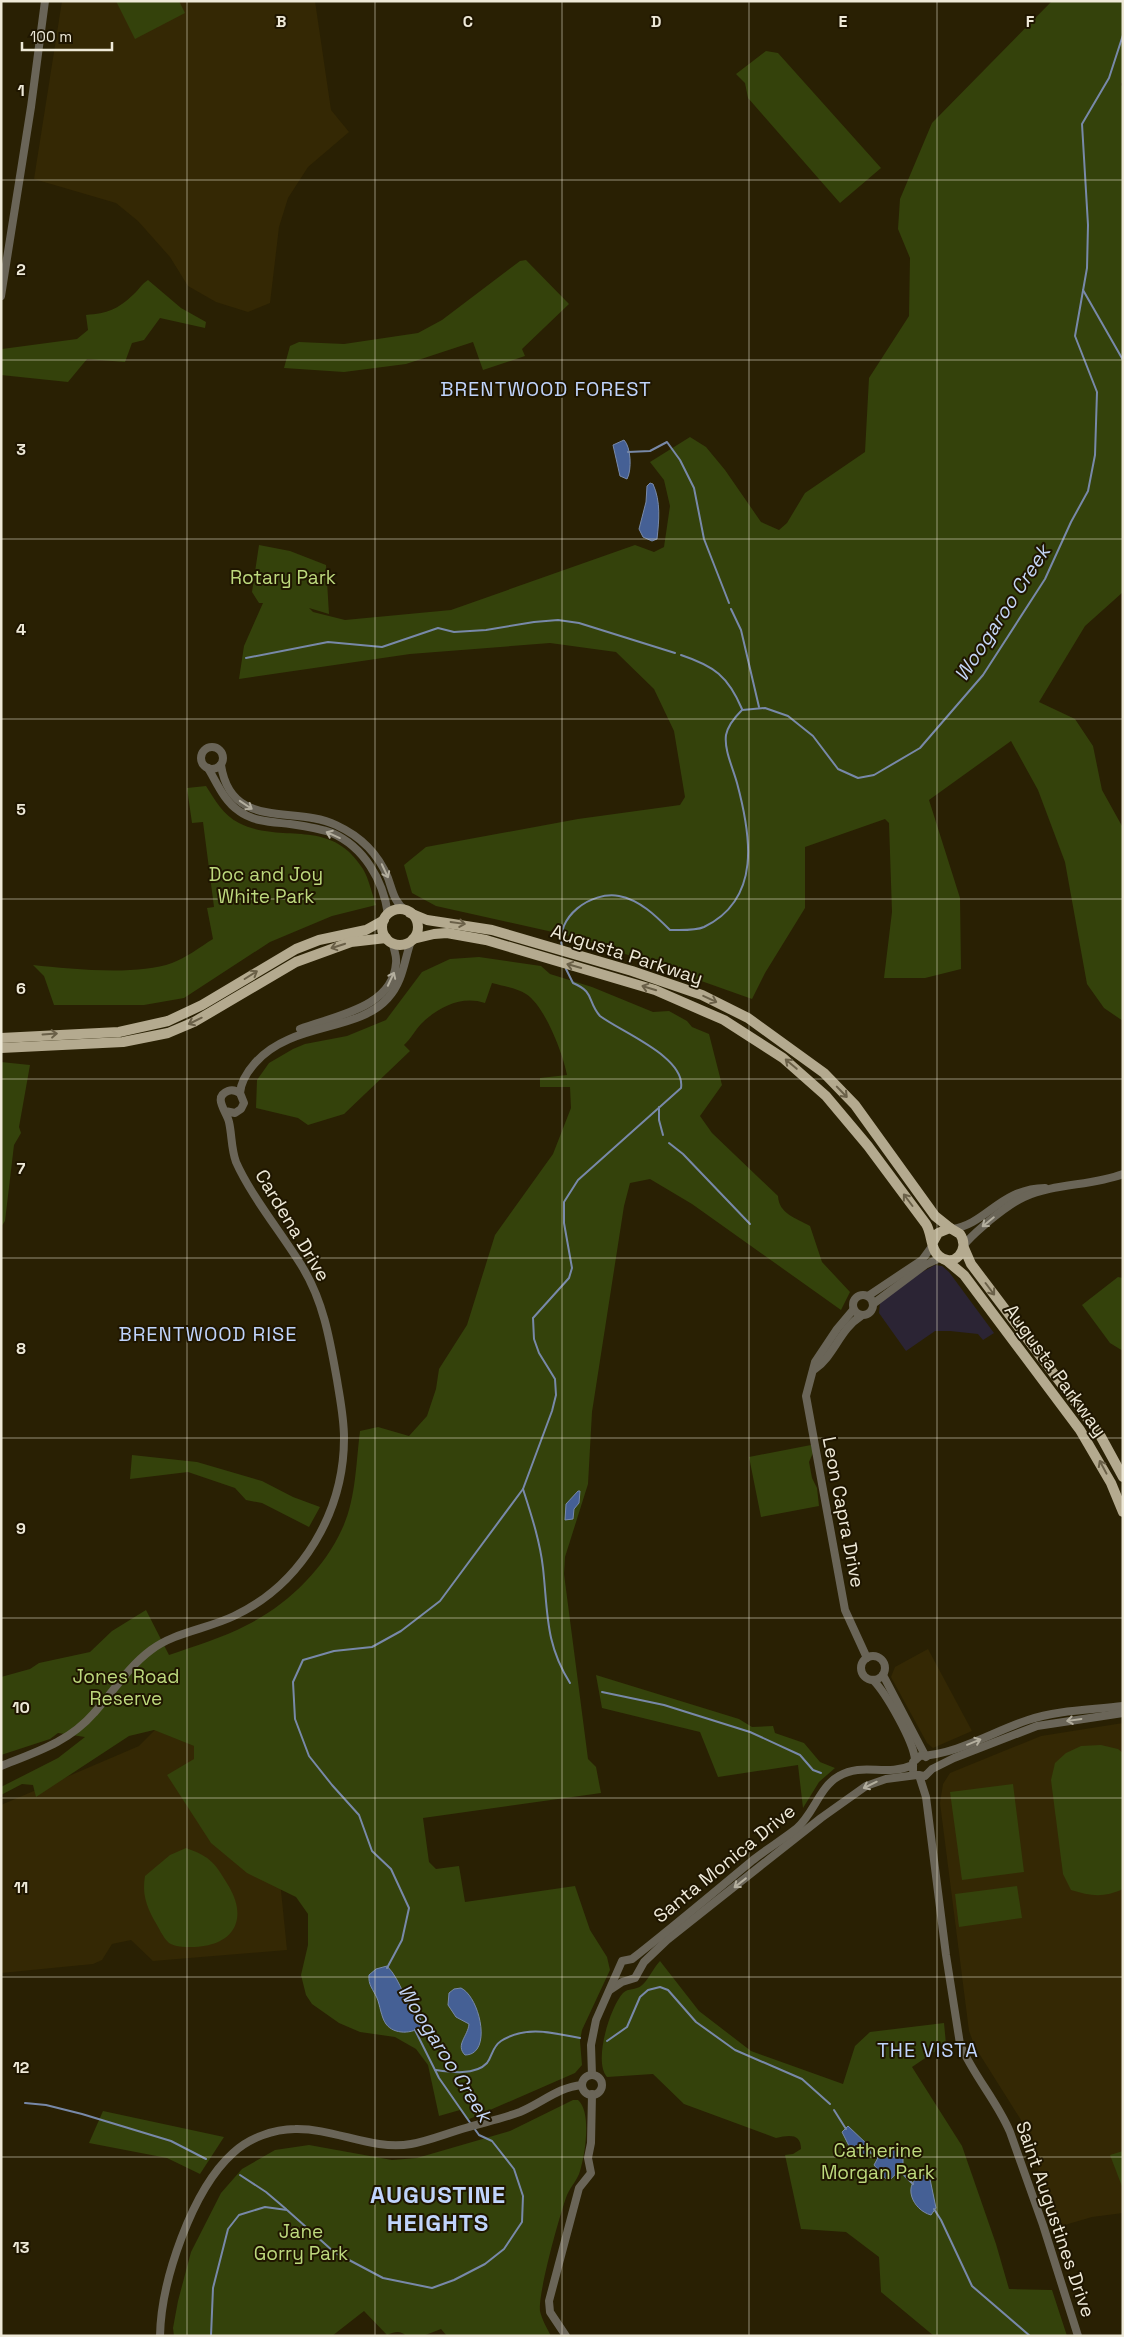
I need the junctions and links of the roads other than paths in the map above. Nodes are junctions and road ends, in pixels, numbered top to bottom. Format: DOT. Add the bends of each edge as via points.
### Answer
graph roads {
  1 [pos="45,1"];
  2 [pos="1,296"];
  3 [pos="221,765"];
  4 [pos="208,768"];
  5 [pos="408,912"];
  6 [pos="386,917"];
  7 [pos="412,940"];
  8 [pos="390,941"];
  9 [pos="1,1038"];
  10 [pos="1,1048"];
  11 [pos="231,1090"];
  12 [pos="240,1093"];
  13 [pos="225,1111"];
  14 [pos="235,1113"];
  15 [pos="230,1123"];
  16 [pos="1123,1174"];
  17 [pos="1062,1188"];
  18 [pos="951,1229"];
  19 [pos="933,1243"];
  20 [pos="964,1247"];
  21 [pos="943,1259"];
  22 [pos="868,1296"];
  23 [pos="873,1304"];
  24 [pos="853,1310"];
  25 [pos="861,1316"];
  26 [pos="815,1370"];
  27 [pos="1123,1477"];
  28 [pos="1123,1512"];
  29 [pos="867,1658"];
  30 [pos="883,1675"];
  31 [pos="873,1680"];
  32 [pos="1123,1706"];
  33 [pos="1123,1713"];
  34 [pos="927,1757"];
  35 [pos="914,1762"];
  36 [pos="1,1766"];
  37 [pos="931,1771"];
  38 [pos="918,1775"];
  39 [pos="926,1797"];
  40 [pos="632,1959"];
  41 [pos="640,1969"];
  42 [pos="619,1972"];
  43 [pos="628,1980"];
  44 [pos="610,1990"];
  45 [pos="592,2075"];
  46 [pos="582,2085"];
  47 [pos="592,2094"];
  48 [pos="160,2336"];
  49 [pos="566,2336"];
  50 [pos="1078,2336"];
  1 -- 2 [label="street"];
  3 -- 4 [label="street"];
  3 -- 4 [label="street" via="222,753 210,748 201,759"];
  3 -- 5 [label="street, one-way" via="228,784 244,805 256,811 314,818 353,834 381,863 396,902"];
  6 -- 4 [label="street, one-way" via="384,897 372,868 349,843 331,833 255,819 239,812 223,794"];
  5 -- 6 [label="main road" via="396,910"];
  5 -- 7 [label="main road" via="418,928"];
  5 -- 18 [label="main road, Augusta Parkway, one-way" via="427,920 492,930 670,983 748,1018 824,1073 855,1106 935,1216"];
  6 -- 8 [label="main road" via="382,930"];
  9 -- 6 [label="main road, one-way" via="119,1032 168,1021 202,1005 296,949 319,940 366,930"];
  7 -- 8 [label="main road" via="399,945"];
  7 -- 12 [label="street" via="400,980 383,1004 277,1044 248,1071"];
  19 -- 7 [label="main road, Augusta Parkway, one-way" via="926,1224 848,1121 826,1096 783,1058 750,1035 696,1006 655,990 537,955 464,935 434,934"];
  8 -- 10 [label="main road, one-way" via="351,942 296,962 194,1022 168,1033 123,1042"];
  11 -- 8 [label="street, one-way" via="252,1060 272,1042 359,1009 379,996 389,985 396,965"];
  11 -- 12 [label="street"];
  11 -- 13 [label="street" via="221,1098"];
  12 -- 14 [label="street" via="244,1103"];
  13 -- 14 [label="street"];
  13 -- 15 [label="street, Cardena Drive"];
  14 -- 15 [label="street"];
  15 -- 36 [label="street, Cardena Drive" via="230,1141 236,1162 303,1268 326,1323 344,1437 343,1466 334,1501 313,1545 274,1591 236,1615 169,1639 154,1648 130,1668 94,1714 76,1730 45,1750"];
  16 -- 17 [label="street" via="1104,1181"];
  17 -- 18 [label="street" via="1022,1191 999,1202 970,1224"];
  17 -- 20 [label="street, one-way" via="1035,1193 1015,1202 976,1232"];
  18 -- 19 [label="main road" via="938,1233"];
  18 -- 20 [label="main road" via="960,1234"];
  19 -- 21 [label="main road"];
  19 -- 22 [label="street" via="922,1260"];
  20 -- 21 [label="main road" via="959,1257"];
  20 -- 27 [label="main road, Augusta Parkway, one-way" via="971,1264 1100,1435"];
  21 -- 23 [label="street" via="920,1269"];
  28 -- 21 [label="main road, Augusta Parkway, one-way" via="1111,1483 1080,1430 964,1275"];
  22 -- 23 [label="street"];
  22 -- 24 [label="street" via="855,1298"];
  23 -- 25 [label="street" via="870,1313"];
  24 -- 25 [label="street"];
  24 -- 26 [label="street, Leon Capra Drive" via="820,1353"];
  25 -- 26 [label="street, Leon Capra Drive" via="847,1326"];
  26 -- 29 [label="street, Leon Capra Drive" via="806,1390 809,1417 846,1610"];
  29 -- 30 [label="street" via="881,1659 885,1669"];
  29 -- 31 [label="street" via="861,1668 867,1678"];
  30 -- 31 [label="street"];
  30 -- 34 [label="street"];
  31 -- 35 [label="street" via="886,1696 913,1748"];
  34 -- 32 [label="street, one-way" via="1038,1717"];
  33 -- 37 [label="street, one-way" via="1037,1726 954,1758"];
  34 -- 35 [label="street" via="920,1756"];
  34 -- 37 [label="street" via="932,1762"];
  35 -- 38 [label="street"];
  35 -- 40 [label="street, Santa Monica Drive" via="895,1771 853,1770 839,1776 829,1784 796,1829 754,1859"];
  37 -- 38 [label="street" via="925,1776"];
  37 -- 39 [label="street, Saint Augustines Drive"];
  38 -- 39 [label="street, Saint Augustines Drive"];
  38 -- 41 [label="street, Santa Monica Drive, one-way" via="878,1781 844,1800 667,1940"];
  39 -- 50 [label="street, Saint Augustines Drive" via="960,2044 1005,2119"];
  40 -- 41 [label="street" via="638,1962"];
  40 -- 42 [label="street, Santa Monica Drive" via="622,1961"];
  41 -- 43 [label="street, Santa Monica Drive" via="638,1976"];
  42 -- 43 [label="street"];
  42 -- 44 [label="street, Santa Monica Drive"];
  43 -- 44 [label="street, Santa Monica Drive"];
  44 -- 45 [label="street, Santa Monica Drive" via="592,2036"];
  45 -- 46 [label="street" via="584,2079"];
  45 -- 47 [label="street, Santa Monica Drive" via="600,2078 602,2084 598,2092"];
  46 -- 47 [label="street" via="584,2091"];
  46 -- 48 [label="street" via="562,2090 522,2111 400,2146 295,2129 277,2131 246,2143 219,2169 186,2226 169,2274"];
  47 -- 49 [label="street, Santa Monica Drive" via="588,2158 591,2173 579,2188 549,2304 550,2312"];
}
